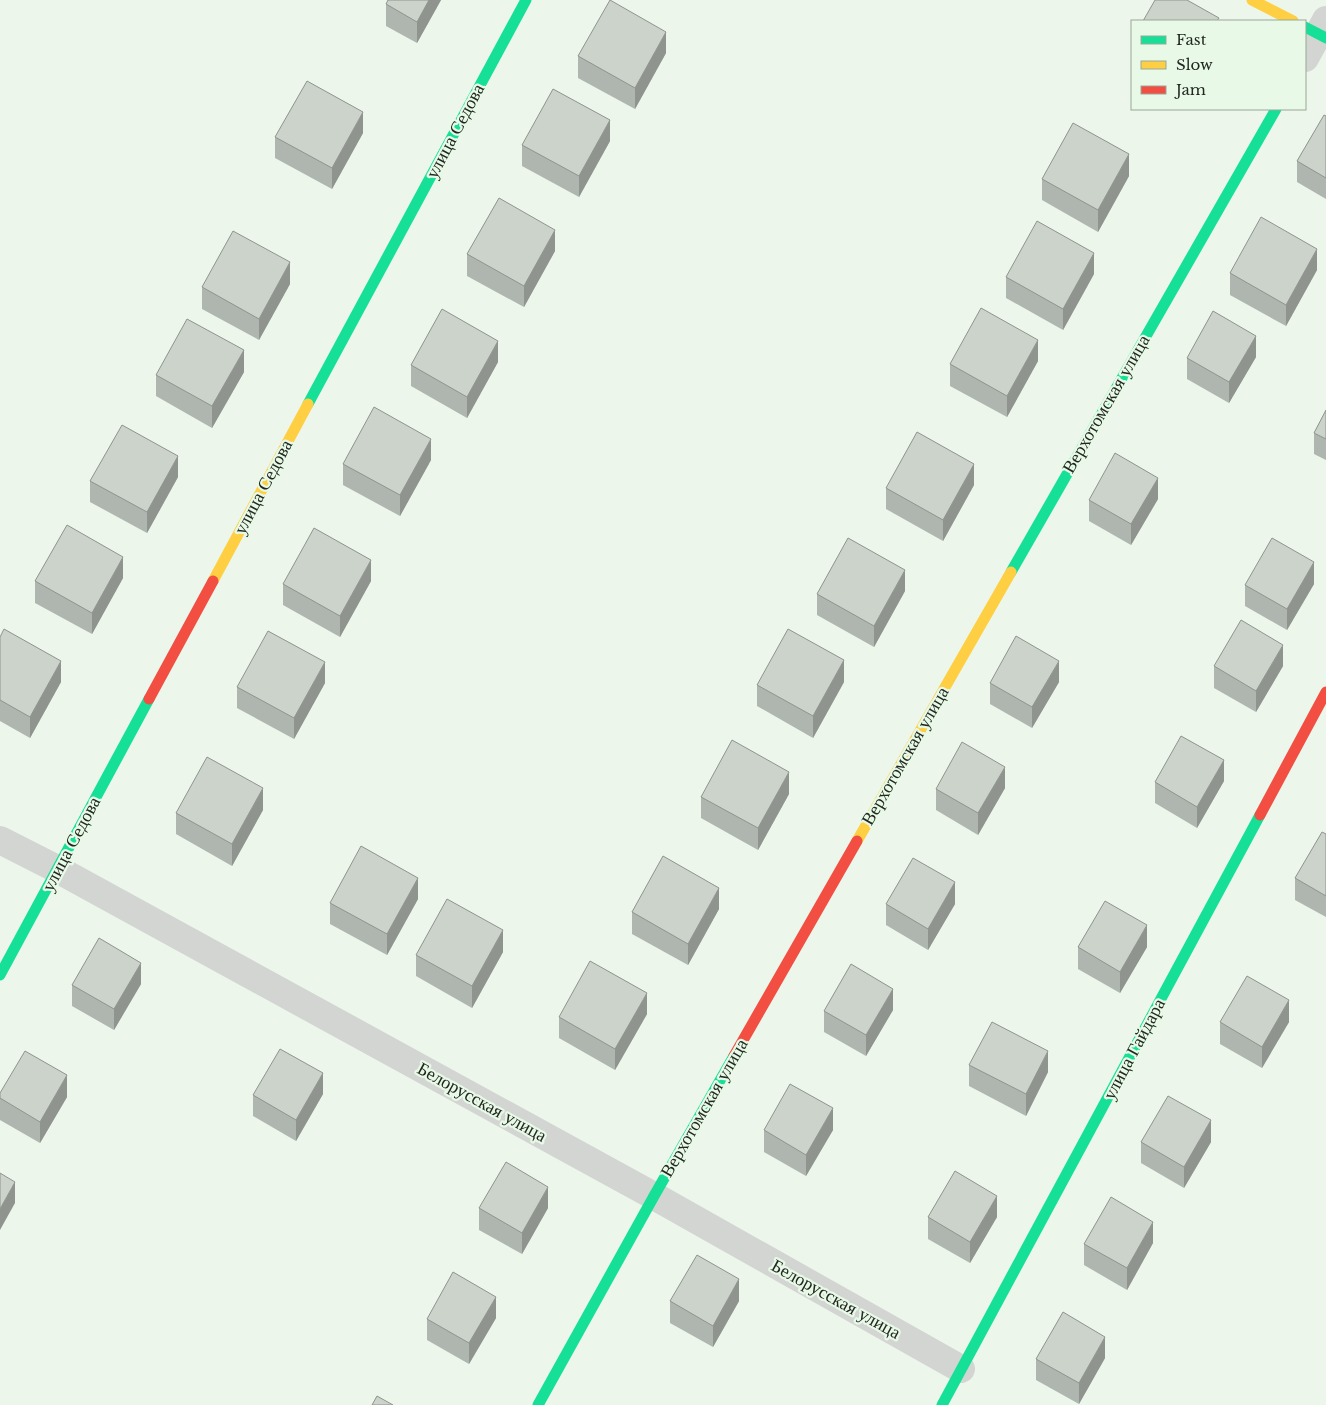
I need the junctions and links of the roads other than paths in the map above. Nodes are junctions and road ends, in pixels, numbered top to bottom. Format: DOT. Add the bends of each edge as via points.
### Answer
graph roads {
  1 [pos="526,0"];
  2 [pos="1252,0"];
  3 [pos="1291,20"];
  4 [pos="1319,30"];
  5 [pos="1306,56"];
  6 [pos="1275,110"];
  7 [pos="1326,692"];
  8 [pos="0,840"];
  9 [pos="57,869"];
  10 [pos="0,975"];
  11 [pos="654,1196"];
  12 [pos="962,1369"];
  13 [pos="538,1405"];
  14 [pos="942,1405"];
  1 -- 9 [label="street, улица Седова"];
  2 -- 3 [label="street"];
  4 -- 5 [label="street"];
  6 -- 11 [label="street, Верхотомская улица"];
  7 -- 12 [label="street, улица Гайдара"];
  8 -- 9 [label="street, Белорусская улица"];
  9 -- 10 [label="street, улица Седова"];
  9 -- 11 [label="street, Белорусская улица"];
  11 -- 12 [label="street, Белорусская улица"];
  11 -- 13 [label="street, Верхотомская улица"];
  12 -- 14 [label="street, улица Гайдара"];
}
